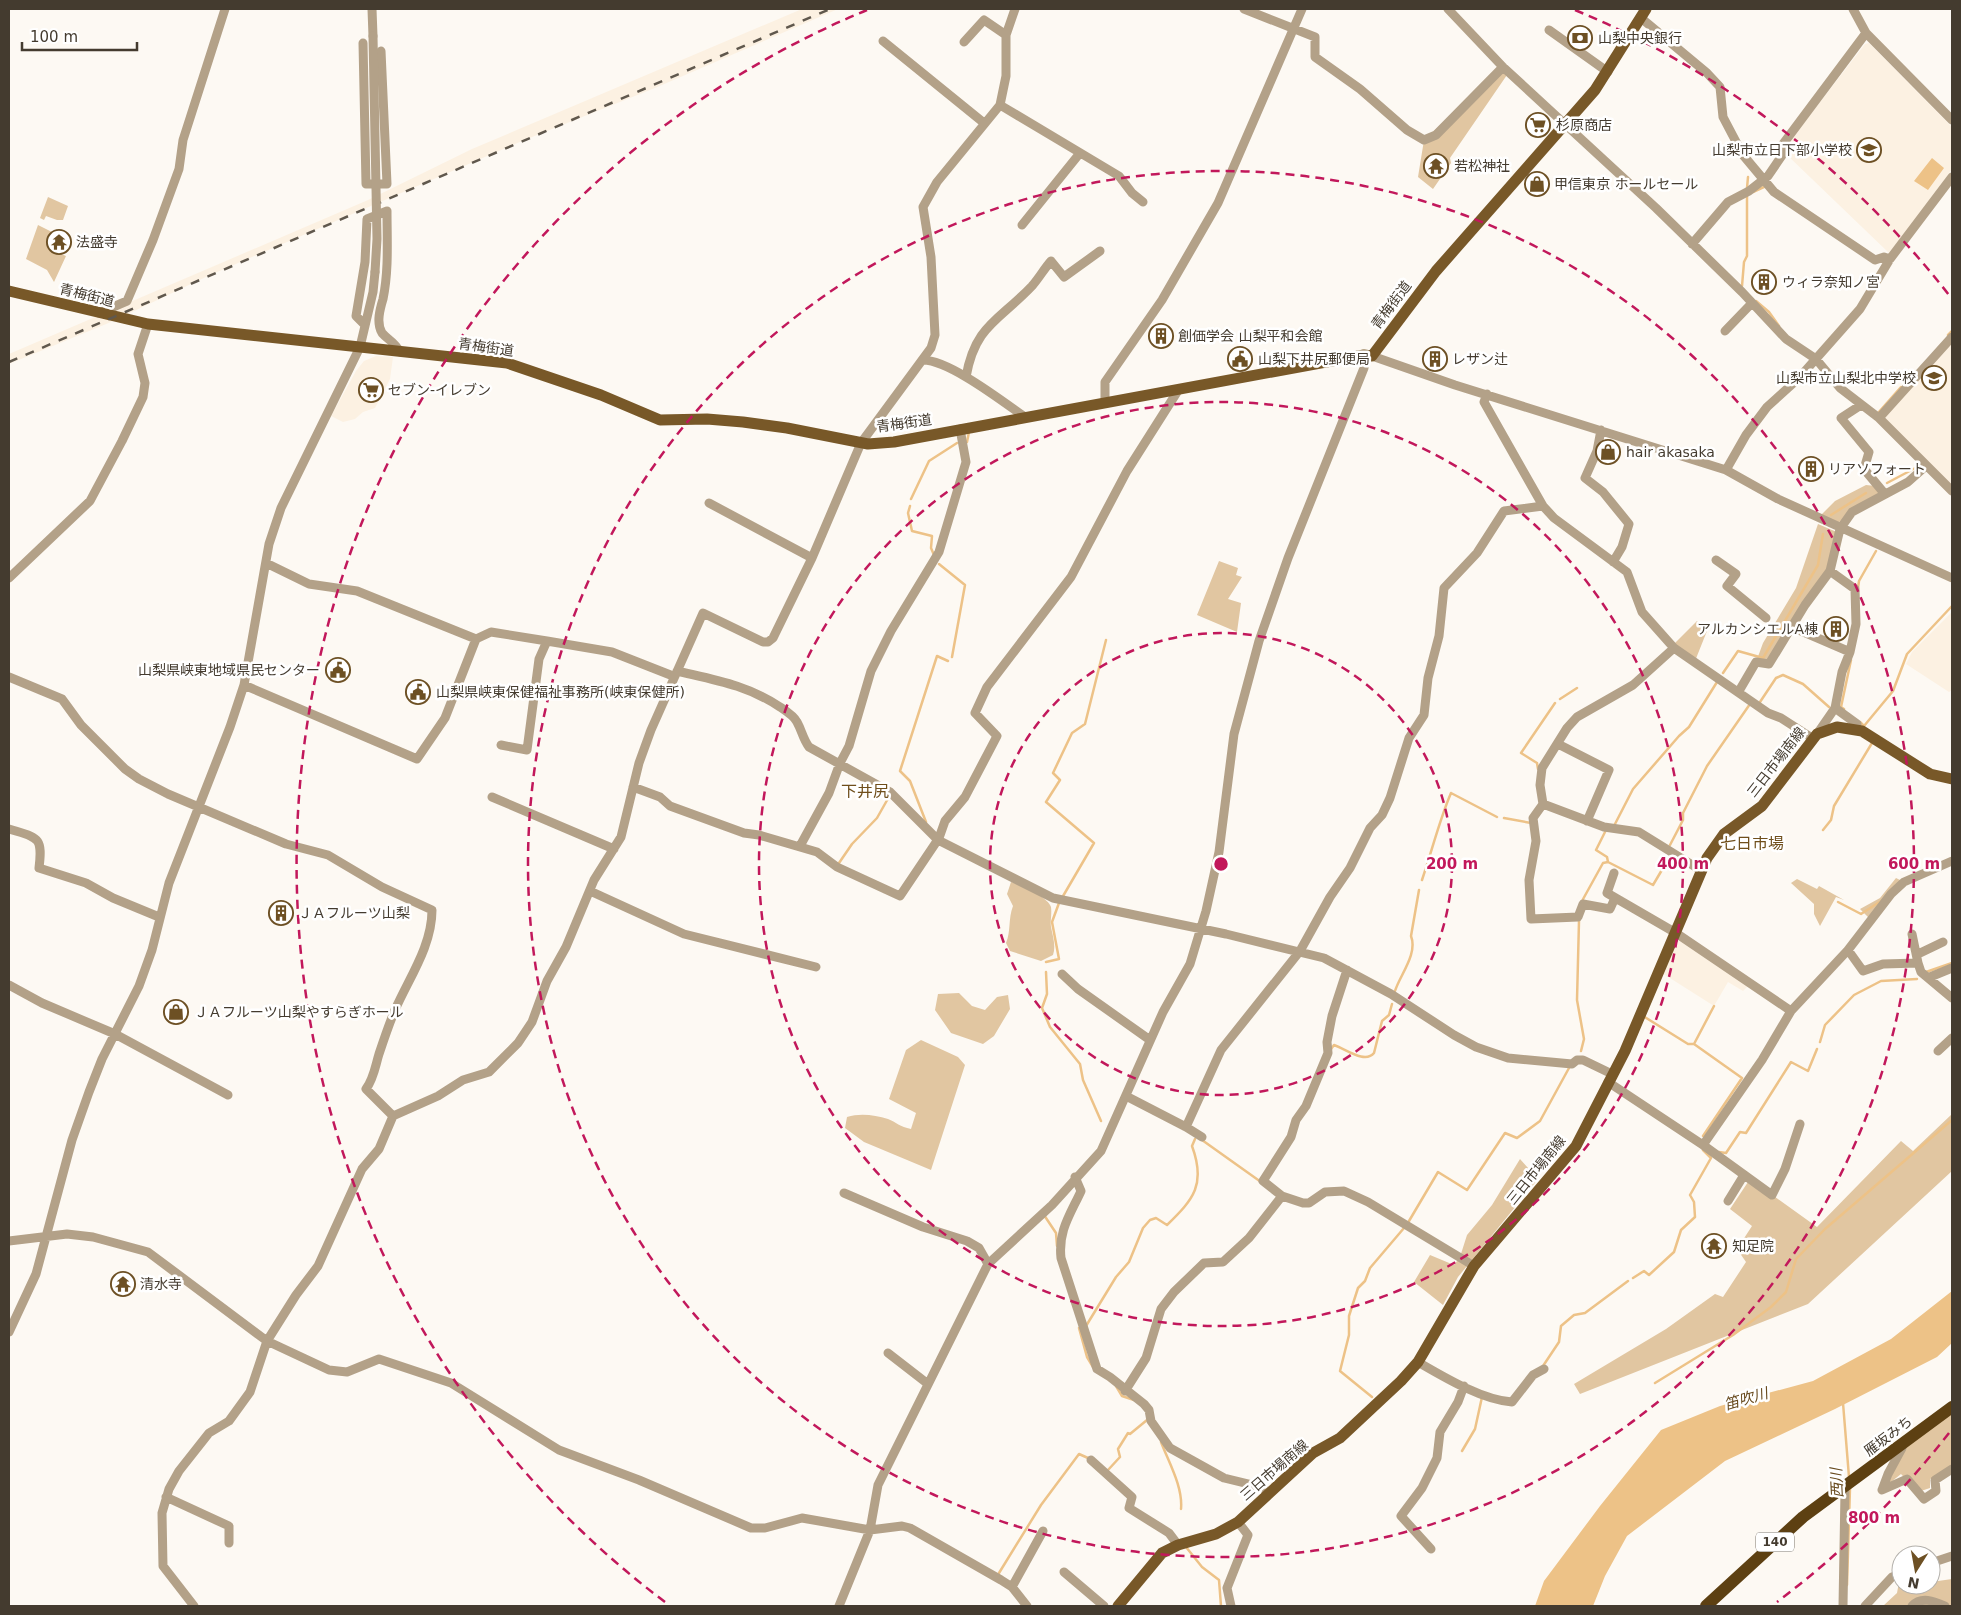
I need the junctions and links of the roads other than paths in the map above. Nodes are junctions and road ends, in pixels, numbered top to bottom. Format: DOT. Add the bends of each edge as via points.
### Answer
graph roads {
  1 [pos="225,9"];
  2 [pos="372,9"];
  3 [pos="1015,9"];
  4 [pos="1244,9"];
  5 [pos="1302,9"];
  6 [pos="1448,9"];
  7 [pos="1853,9"];
  8 [pos="1644,13"];
  9 [pos="1294,28"];
  10 [pos="1548,30"];
  11 [pos="1866,34"];
  12 [pos="1006,35"];
  13 [pos="883,41"];
  14 [pos="964,42"];
  15 [pos="363,43"];
  16 [pos="381,51"];
  17 [pos="1503,67"];
  18 [pos="1608,72"];
  19 [pos="1000,105"];
  20 [pos="1952,120"];
  21 [pos="1566,122"];
  22 [pos="984,123"];
  23 [pos="1080,152"];
  24 [pos="1952,177"];
  25 [pos="1766,183"];
  26 [pos="1143,202"];
  27 [pos="1022,225"];
  28 [pos="1692,244"];
  29 [pos="1100,251"];
  30 [pos="1890,259"];
  31 [pos="9,291"];
  32 [pos="1752,303"];
  33 [pos="97,314"];
  34 [pos="148,324"];
  35 [pos="365,325"];
  36 [pos="1726,331"];
  37 [pos="1952,337"];
  38 [pos="360,347"];
  39 [pos="400,352"];
  40 [pos="1368,356"];
  41 [pos="1816,359"];
  42 [pos="923,360"];
  43 [pos="966,378"];
  44 [pos="1180,389"];
  45 [pos="1486,394"];
  46 [pos="1105,403"];
  47 [pos="1861,405"];
  48 [pos="1025,417"];
  49 [pos="1878,418"];
  50 [pos="960,430"];
  51 [pos="1601,430"];
  52 [pos="861,443"];
  53 [pos="1926,466"];
  54 [pos="1726,470"];
  55 [pos="1952,491"];
  56 [pos="1884,493"];
  57 [pos="709,503"];
  58 [pos="1543,506"];
  59 [pos="1840,529"];
  60 [pos="812,558"];
  61 [pos="1716,560"];
  62 [pos="1613,562"];
  63 [pos="266,563"];
  64 [pos="1830,571"];
  65 [pos="9,578"];
  66 [pos="1952,578"];
  67 [pos="1766,618"];
  68 [pos="1792,626"];
  69 [pos="476,639"];
  70 [pos="547,641"];
  71 [pos="1674,648"];
  72 [pos="1850,652"];
  73 [pos="675,674"];
  74 [pos="9,677"];
  75 [pos="244,685"];
  76 [pos="1739,691"];
  77 [pos="1835,708"];
  78 [pos="1856,729"];
  79 [pos="1815,736"];
  80 [pos="1558,744"];
  81 [pos="501,745"];
  82 [pos="840,763"];
  83 [pos="1952,779"];
  84 [pos="633,787"];
  85 [pos="492,798"];
  86 [pos="1543,804"];
  87 [pos="198,807"];
  88 [pos="1586,821"];
  89 [pos="9,829"];
  90 [pos="940,836"];
  91 [pos="800,846"];
  92 [pos="614,849"];
  93 [pos="1952,861"];
  94 [pos="1702,871"];
  95 [pos="1614,873"];
  96 [pos="590,891"];
  97 [pos="1615,898"];
  98 [pos="160,917"];
  99 [pos="1200,929"];
  100 [pos="1676,932"];
  101 [pos="1912,934"];
  102 [pos="1943,942"];
  103 [pos="1848,950"];
  104 [pos="1300,952"];
  105 [pos="1918,958"];
  106 [pos="816,968"];
  107 [pos="1952,968"];
  108 [pos="1348,970"];
  109 [pos="1062,974"];
  110 [pos="1930,978"];
  111 [pos="9,985"];
  112 [pos="1952,998"];
  113 [pos="1791,1011"];
  114 [pos="115,1034"];
  115 [pos="1952,1038"];
  116 [pos="1150,1040"];
  117 [pos="1938,1052"];
  118 [pos="1610,1078"];
  119 [pos="228,1096"];
  120 [pos="1126,1096"];
  121 [pos="393,1116"];
  122 [pos="1800,1124"];
  123 [pos="1186,1127"];
  124 [pos="1202,1137"];
  125 [pos="1703,1146"];
  126 [pos="1744,1175"];
  127 [pos="1075,1177"];
  128 [pos="844,1193"];
  129 [pos="1282,1196"];
  130 [pos="1728,1201"];
  131 [pos="46,1236"];
  132 [pos="9,1241"];
  133 [pos="988,1264"];
  134 [pos="1474,1266"];
  135 [pos="9,1332"];
  136 [pos="267,1341"];
  137 [pos="888,1353"];
  138 [pos="1418,1362"];
  139 [pos="1544,1369"];
  140 [pos="928,1384"];
  141 [pos="1464,1386"];
  142 [pos="1125,1390"];
  143 [pos="1952,1407"];
  144 [pos="1898,1447"];
  145 [pos="1091,1460"];
  146 [pos="1952,1469"];
  147 [pos="1847,1488"];
  148 [pos="1269,1493"];
  149 [pos="166,1497"];
  150 [pos="1238,1522"];
  151 [pos="870,1530"];
  152 [pos="1043,1531"];
  153 [pos="229,1543"];
  154 [pos="1178,1545"];
  155 [pos="1431,1548"];
  156 [pos="1064,1572"];
  157 [pos="1891,1579"];
  158 [pos="1012,1587"];
  159 [pos="194,1606"];
  160 [pos="839,1606"];
  161 [pos="1028,1606"];
  162 [pos="1104,1606"];
  163 [pos="1118,1606"];
  164 [pos="1231,1606"];
  165 [pos="1706,1606"];
  166 [pos="1843,1606"];
  167 [pos="1865,1606"];
  168 [pos="1912,1606"];
  169 [pos="1945,1606"];
  1 -- 33 [label="street" via="154,240 127,301"];
  2 -- 35 [label="street, bridge" via="377,239 373,292"];
  3 -- 12 [label="street"];
  4 -- 9 [label="street"];
  5 -- 9 [label="street"];
  6 -- 17 [label="street"];
  7 -- 11 [label="street"];
  8 -- 18 [label="main road, 青梅街道"];
  8 -- 25 [label="street" via="1720,87 1723,117 1743,155"];
  9 -- 17 [label="street" via="1315,37 1315,57 1424,140 1436,135"];
  9 -- 46 [label="street" via="1218,203 1162,300 1104,382"];
  10 -- 18 [label="street"];
  11 -- 20 [label="street"];
  11 -- 25 [label="street" via="1783,144 1783,154"];
  12 -- 14 [label="street" via="984,20"];
  12 -- 19 [label="street" via="1006,76"];
  13 -- 22 [label="street"];
  15 -- 16 [label="street" via="366,184 386,184"];
  17 -- 21 [label="street"];
  18 -- 21 [label="main road, 青梅街道"];
  19 -- 22 [label="street"];
  19 -- 23 [label="street"];
  21 -- 28 [label="street"];
  21 -- 40 [label="main road, 青梅街道" via="1436,271"];
  22 -- 42 [label="street" via="937,182 923,207 931,257 935,335"];
  23 -- 26 [label="street" via="1119,176"];
  23 -- 27 [label="street"];
  24 -- 30 [label="street"];
  25 -- 28 [label="street" via="1728,202"];
  25 -- 30 [label="street" via="1875,260"];
  28 -- 32 [label="street"];
  29 -- 43 [label="street" via="1064,277 1051,261 1031,286 983,330 969,360"];
  30 -- 41 [label="street" via="1860,309"];
  31 -- 33 [label="main road, 青梅街道"];
  32 -- 36 [label="street"];
  32 -- 41 [label="street" via="1786,339"];
  33 -- 34 [label="main road, 青梅街道"];
  34 -- 38 [label="main road, 青梅街道"];
  34 -- 65 [label="street" via="138,354 145,383 143,397 90,501"];
  35 -- 38 [label="street"];
  35 -- 39 [label="street" via="356,316 366,262 367,219 387,210 388,256 378,318 382,332 395,342"];
  37 -- 49 [label="street"];
  38 -- 39 [label="main road, 青梅街道"];
  38 -- 63 [label="street" via="281,508"];
  39 -- 52 [label="main road, 青梅街道" via="507,363 601,395 653,419 744,422"];
  40 -- 44 [label="main road, 青梅街道"];
  40 -- 45 [label="street"];
  40 -- 99 [label="street" via="1278,585 1244,694 1231,750 1219,852"];
  41 -- 47 [label="street" via="1840,388"];
  41 -- 54 [label="street" via="1767,407"];
  42 -- 43 [label="street" via="932,360"];
  42 -- 52 [label="street"];
  43 -- 48 [label="street"];
  44 -- 46 [label="main road, 青梅街道"];
  44 -- 90 [label="street" via="1127,471 1070,577 987,687 974,713 997,736 965,797 945,821"];
  45 -- 51 [label="street"];
  45 -- 58 [label="street" via="1484,402"];
  46 -- 48 [label="main road, 青梅街道"];
  47 -- 49 [label="street"];
  47 -- 56 [label="street" via="1841,418 1869,452 1864,469"];
  48 -- 50 [label="main road, 青梅街道"];
  49 -- 53 [label="street"];
  50 -- 52 [label="main road, 青梅街道" via="894,442"];
  50 -- 82 [label="street" via="966,462 939,552 871,670 849,746"];
  51 -- 54 [label="street"];
  51 -- 62 [label="street" via="1597,451 1585,478 1603,492 1629,524"];
  52 -- 60 [label="street"];
  53 -- 55 [label="street"];
  53 -- 56 [label="street" via="1908,482"];
  54 -- 59 [label="street" via="1778,500"];
  56 -- 59 [label="street" via="1852,512"];
  57 -- 60 [label="street"];
  58 -- 62 [label="street"];
  58 -- 104 [label="street" via="1504,512 1477,553 1444,588 1439,636 1428,678 1424,715 1408,738 1382,815 1370,828"];
  59 -- 64 [label="street"];
  59 -- 66 [label="street"];
  60 -- 73 [label="street" via="773,638 763,642 703,613"];
  61 -- 67 [label="street" via="1736,574 1727,586"];
  62 -- 71 [label="street" via="1626,572 1642,612"];
  63 -- 69 [label="street" via="309,584 357,591"];
  63 -- 75 [label="street"];
  64 -- 68 [label="street"];
  64 -- 72 [label="street" via="1855,589 1856,624"];
  68 -- 72 [label="street"];
  68 -- 76 [label="street" via="1769,664 1756,662"];
  69 -- 70 [label="street" via="491,632"];
  69 -- 75 [label="street" via="445,718 417,759"];
  70 -- 73 [label="street" via="612,652"];
  70 -- 81 [label="street" via="539,658 527,750"];
  71 -- 76 [label="street"];
  71 -- 80 [label="street" via="1634,685 1577,717"];
  72 -- 77 [label="street" via="1842,672"];
  73 -- 82 [label="street" via="734,684 759,693 789,713 809,747"];
  73 -- 84 [label="street" via="639,763"];
  74 -- 87 [label="street" via="62,699 81,725 125,769"];
  75 -- 87 [label="street"];
  76 -- 79 [label="street" via="1768,713"];
  77 -- 78 [label="street" via="1858,724"];
  77 -- 79 [label="street"];
  78 -- 79 [label="main road, 三日市場南線" via="1837,727"];
  78 -- 83 [label="main road" via="1930,774"];
  79 -- 94 [label="main road, 三日市場南線" via="1762,806 1717,842"];
  80 -- 86 [label="street" via="1542,768"];
  80 -- 88 [label="street" via="1608,770"];
  82 -- 90 [label="street" via="890,792"];
  82 -- 91 [label="street" via="829,793"];
  84 -- 91 [label="street" via="660,797 670,806 744,833"];
  84 -- 92 [label="street" via="621,837"];
  85 -- 92 [label="street"];
  86 -- 88 [label="street"];
  86 -- 97 [label="street" via="1533,818 1536,840 1528,880 1531,919 1578,917 1583,904 1610,909"];
  87 -- 98 [label="street" via="169,883"];
  87 -- 121 [label="street" via="286,844 328,855 382,887 432,910 432,922 414,974 395,1009 373,1080 366,1089"];
  88 -- 94 [label="street" via="1639,832"];
  89 -- 98 [label="street" via="37,840 42,847 39,868 86,883"];
  90 -- 91 [label="street" via="900,896 837,868 817,852"];
  90 -- 99 [label="street" via="1053,898"];
  92 -- 96 [label="street"];
  93 -- 103 [label="street" via="1904,882"];
  94 -- 100 [label="main road, 三日市場南線"];
  95 -- 97 [label="street" via="1607,893"];
  96 -- 106 [label="street" via="684,934"];
  96 -- 121 [label="street" via="547,981 532,1022 518,1043 489,1072 462,1080 438,1096"];
  97 -- 100 [label="street"];
  98 -- 114 [label="street" via="139,986"];
  99 -- 104 [label="street"];
  99 -- 116 [label="street" via="1190,964"];
  100 -- 113 [label="street"];
  100 -- 118 [label="main road, 三日市場南線" via="1625,1051"];
  101 -- 105 [label="street"];
  102 -- 105 [label="street"];
  103 -- 105 [label="street" via="1863,971"];
  103 -- 113 [label="street"];
  104 -- 108 [label="street" via="1324,958"];
  104 -- 123 [label="street" via="1221,1050"];
  105 -- 110 [label="street" via="1921,972"];
  107 -- 110 [label="street"];
  108 -- 118 [label="street" via="1476,1047 1508,1058 1572,1064 1583,1060"];
  108 -- 129 [label="street" via="1332,1016 1328,1053 1291,1137 1263,1181"];
  109 -- 116 [label="street"];
  110 -- 112 [label="street"];
  111 -- 114 [label="street"];
  113 -- 125 [label="street"];
  114 -- 119 [label="street"];
  114 -- 131 [label="street" via="95,1076 72,1140"];
  115 -- 117 [label="street"];
  116 -- 120 [label="street"];
  118 -- 125 [label="street"];
  118 -- 134 [label="main road, 三日市場南線" via="1576,1146 1563,1164"];
  120 -- 123 [label="street"];
  120 -- 127 [label="street" via="1100,1151"];
  121 -- 136 [label="street" via="378,1149 362,1169 318,1266"];
  122 -- 126 [label="street" via="1786,1169 1772,1195"];
  123 -- 124 [label="street"];
  125 -- 126 [label="street"];
  126 -- 130 [label="street"];
  127 -- 133 [label="street" via="1046,1211"];
  127 -- 142 [label="street" via="1081,1191 1059,1241 1061,1258 1097,1369"];
  128 -- 133 [label="street" via="923,1227 967,1241 979,1248"];
  129 -- 134 [label="street" via="1309,1203 1325,1192 1344,1191"];
  129 -- 142 [label="street" via="1249,1238 1223,1262 1204,1263 1174,1292 1161,1309 1146,1358"];
  131 -- 132 [label="street"];
  131 -- 135 [label="street" via="32,1286"];
  131 -- 136 [label="street" via="93,1237 148,1252"];
  133 -- 140 [label="street"];
  134 -- 138 [label="main road, 三日市場南線"];
  136 -- 149 [label="street" via="250,1392 229,1422 209,1433 179,1471"];
  136 -- 151 [label="street" via="339,1372 355,1370 379,1359 450,1383 559,1450 751,1528 765,1528 802,1518"];
  137 -- 140 [label="street"];
  138 -- 141 [label="street"];
  138 -- 148 [label="main road, 三日市場南線" via="1340,1438 1313,1453"];
  139 -- 141 [label="street" via="1534,1375 1512,1402 1503,1402"];
  140 -- 151 [label="street" via="878,1485"];
  141 -- 155 [label="street" via="1440,1432 1437,1458 1422,1488 1401,1516"];
  142 -- 148 [label="street" via="1149,1410 1150,1421 1170,1448 1224,1478 1261,1487"];
  143 -- 144 [label="highway, 雁坂みち / 140"];
  144 -- 146 [label="street" via="1902,1448 1882,1490 1907,1479 1924,1499 1936,1491 1935,1480"];
  144 -- 147 [label="highway, 雁坂みち / 140"];
  145 -- 154 [label="street" via="1132,1497 1129,1508 1169,1533"];
  147 -- 165 [label="highway, 雁坂みち / 140" via="1784,1534"];
  147 -- 166 [label="street"];
  148 -- 150 [label="main road, 三日市場南線"];
  149 -- 153 [label="street" via="229,1526"];
  149 -- 159 [label="street" via="162,1513 163,1566"];
  150 -- 154 [label="main road, 三日市場南線" via="1216,1534"];
  150 -- 164 [label="street" via="1248,1535 1227,1588"];
  151 -- 158 [label="street" via="910,1528"];
  151 -- 160 [label="street"];
  152 -- 158 [label="street"];
  154 -- 163 [label="main road, 三日市場南線" via="1162,1553"];
  156 -- 162 [label="street"];
  157 -- 167 [label="street"];
  158 -- 161 [label="street"];
  168 -- 169 [label="street" via="1926,1600"];
}
